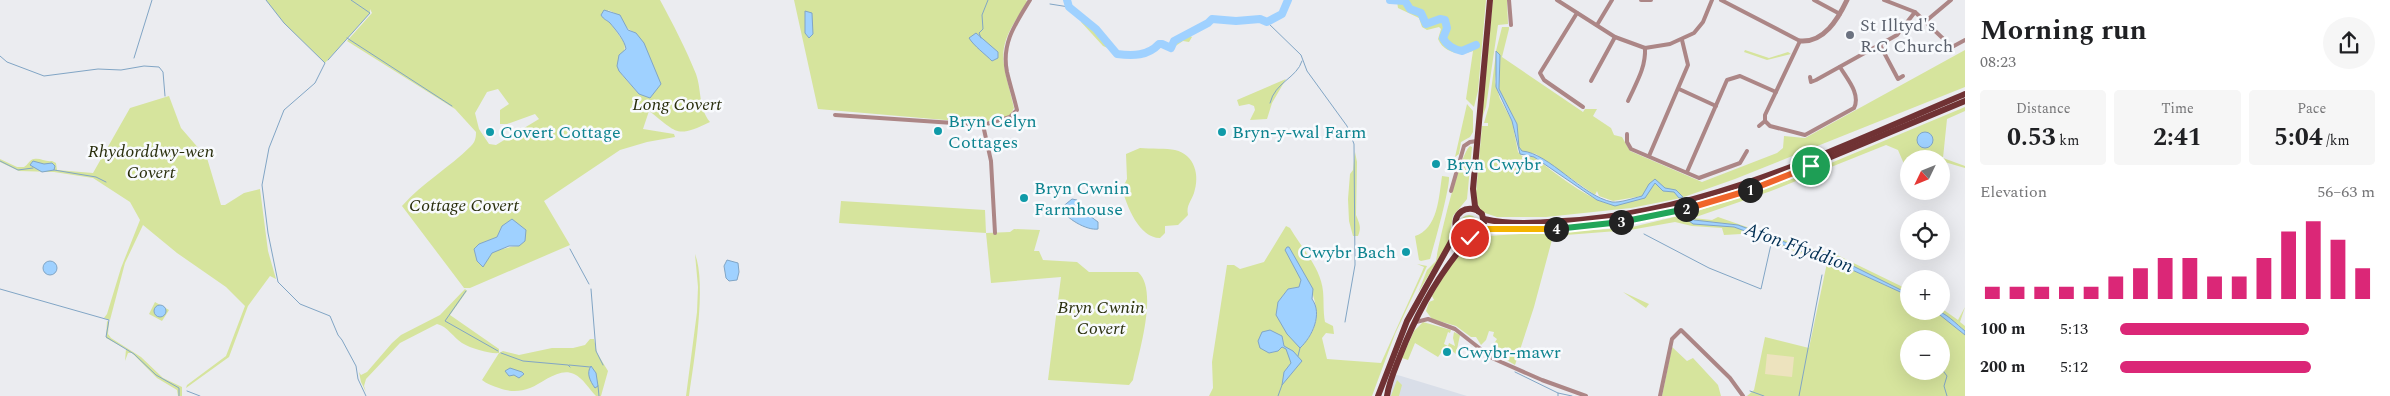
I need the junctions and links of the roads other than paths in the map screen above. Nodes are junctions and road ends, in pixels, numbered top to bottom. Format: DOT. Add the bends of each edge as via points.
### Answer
graph roads {
  1 [pos="1490,0"];
  2 [pos="1510,0"];
  3 [pos="1557,0"];
  4 [pos="1612,0"];
  5 [pos="1641,0"];
  6 [pos="1651,0"];
  7 [pos="1712,0"];
  8 [pos="1721,0"];
  9 [pos="1814,0"];
  10 [pos="1847,0"];
  11 [pos="1884,0"];
  12 [pos="1952,0"];
  13 [pos="1029,1"];
  14 [pos="1914,12"];
  15 [pos="1577,13"];
  16 [pos="1840,14"];
  17 [pos="1926,21"];
  18 [pos="1512,23"];
  19 [pos="1597,25"];
  20 [pos="1615,37"];
  21 [pos="1682,40"];
  22 [pos="1965,40"];
  23 [pos="1800,41"];
  24 [pos="1880,45"];
  25 [pos="1645,48"];
  26 [pos="1840,67"];
  27 [pos="1591,82"];
  28 [pos="1805,83"];
  29 [pos="1900,83"];
  30 [pos="1679,89"];
  31 [pos="1632,92"];
  32 [pos="1776,92"];
  33 [pos="1626,94"];
  34 [pos="1965,94"];
  35 [pos="1628,101"];
  36 [pos="1965,101"];
  37 [pos="1581,103"];
  38 [pos="1716,106"];
  39 [pos="835,115"];
  40 [pos="1765,121"];
  41 [pos="983,124"];
  42 [pos="1759,126"];
  43 [pos="1625,136"];
  44 [pos="1476,142"];
  45 [pos="1747,155"];
  46 [pos="1649,156"];
  47 [pos="1687,172"];
  48 [pos="1473,189"];
  49 [pos="1451,191"];
  50 [pos="1467,208"];
  51 [pos="1478,211"];
  52 [pos="1484,219"];
  53 [pos="1483,229"];
  54 [pos="1457,231"];
  55 [pos="995,233"];
  56 [pos="1470,238"];
  57 [pos="1423,306"];
  58 [pos="1428,320"];
  59 [pos="1413,325"];
  60 [pos="1378,396"];
  61 [pos="1387,396"];
  62 [pos="1586,396"];
  63 [pos="1660,396"];
  64 [pos="1743,396"];
  1 -- 44 [label="main road"];
  2 -- 18 [label="street"];
  3 -- 15 [label="street"];
  4 -- 19 [label="street"];
  5 -- 6 [label="street"];
  7 -- 21 [label="street" via="1699,28"];
  8 -- 23 [label="street"];
  9 -- 16 [label="street"];
  10 -- 16 [label="street"];
  11 -- 14 [label="street"];
  12 -- 17 [label="street"];
  13 -- 41 [label="street" via="1006,44 1007,71 1016,112 1010,117"];
  14 -- 17 [label="street"];
  14 -- 24 [label="street" via="1901,32"];
  15 -- 19 [label="street"];
  15 -- 37 [label="street" via="1540,73 1544,80"];
  16 -- 23 [label="street" via="1824,33"];
  17 -- 22 [label="street" via="1952,47"];
  19 -- 20 [label="street"];
  20 -- 25 [label="street"];
  20 -- 27 [label="street" via="1594,71"];
  21 -- 25 [label="street"];
  21 -- 30 [label="street" via="1688,65"];
  23 -- 32 [label="street"];
  24 -- 26 [label="street"];
  24 -- 29 [label="street" via="1900,77"];
  25 -- 31 [label="street" via="1646,59"];
  26 -- 28 [label="street"];
  26 -- 40 [label="street" via="1856,95 1854,108 1806,135 1770,126"];
  30 -- 38 [label="street"];
  30 -- 46 [label="street"];
  31 -- 33 [label="street"];
  31 -- 35 [label="street"];
  32 -- 38 [label="street" via="1736,76 1728,80"];
  32 -- 40 [label="street"];
  34 -- 52 [label="main road" via="1750,182 1682,203 1573,220 1514,223"];
  36 -- 53 [label="main road" via="1773,181 1697,207 1659,216 1558,229"];
  38 -- 47 [label="street"];
  39 -- 41 [label="street"];
  40 -- 42 [label="street"];
  41 -- 55 [label="street" via="991,161"];
  43 -- 46 [label="street" via="1631,149"];
  44 -- 48 [label="main road"];
  44 -- 49 [label="street" via="1464,146"];
  45 -- 47 [label="street" via="1740,163 1702,179"];
  46 -- 47 [label="street"];
  48 -- 50 [label="main road"];
  48 -- 51 [label="main road"];
  50 -- 51 [label="main road"];
  50 -- 54 [label="main road" via="1457,215"];
  51 -- 52 [label="main road"];
  52 -- 53 [label="main road"];
  53 -- 56 [label="main road"];
  54 -- 56 [label="main road"];
  54 -- 60 [label="main road" via="1407,320"];
  56 -- 57 [label="main road" via="1443,270"];
  57 -- 58 [label="street"];
  57 -- 59 [label="main road"];
  58 -- 59 [label="street"];
  58 -- 62 [label="street" via="1455,329 1510,368"];
  59 -- 61 [label="main road"];
  63 -- 64 [label="street" via="1672,339 1681,330 1730,378"];
}
